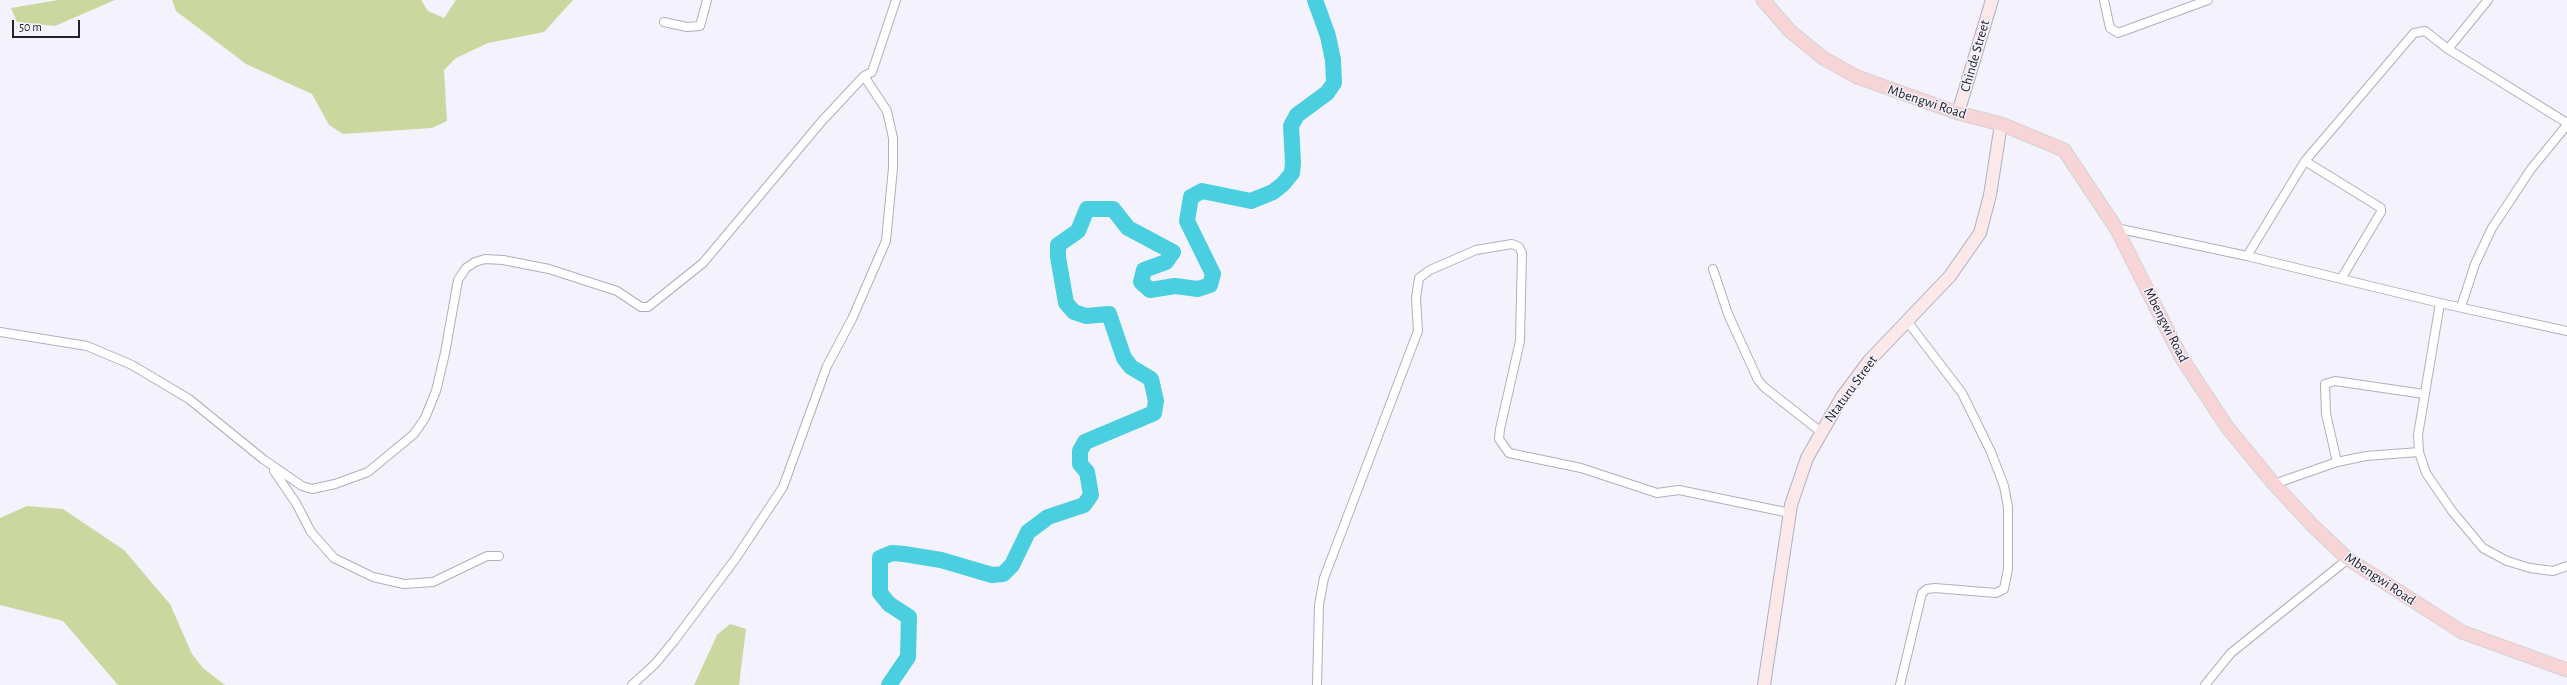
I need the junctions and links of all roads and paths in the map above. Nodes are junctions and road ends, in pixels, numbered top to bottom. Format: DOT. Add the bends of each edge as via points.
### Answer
graph roads {
  1 [pos="707,0"];
  2 [pos="896,0"];
  3 [pos="1763,0"];
  4 [pos="1992,0"];
  5 [pos="2104,0"];
  6 [pos="2208,0"];
  7 [pos="2488,0"];
  8 [pos="664,22"];
  9 [pos="2448,50"];
  10 [pos="864,76"];
  11 [pos="1958,113"];
  12 [pos="2001,124"];
  13 [pos="2567,124"];
  14 [pos="2305,160"];
  15 [pos="2116,228"];
  16 [pos="2247,256"];
  17 [pos="1713,269"];
  18 [pos="2341,279"];
  19 [pos="2440,303"];
  20 [pos="2461,307"];
  21 [pos="1907,321"];
  22 [pos="2567,331"];
  23 [pos="0,332"];
  24 [pos="2424,394"];
  25 [pos="1821,432"];
  26 [pos="2418,452"];
  27 [pos="263,458"];
  28 [pos="2337,462"];
  29 [pos="2274,484"];
  30 [pos="1790,513"];
  31 [pos="499,556"];
  32 [pos="2348,559"];
  33 [pos="2567,566"];
  34 [pos="2567,670"];
  35 [pos="632,685"];
  36 [pos="1317,685"];
  37 [pos="1764,685"];
  38 [pos="1900,685"];
  39 [pos="2204,685"];
  1 -- 8 [label="street" via="700,26 687,27"];
  2 -- 10 [label="street" via="876,66 872,72"];
  3 -- 11 [label="main road, Mbengwi Road" via="1790,31 1822,58 1857,77"];
  4 -- 11 [label="street, Chinde Street"];
  5 -- 6 [label="street" via="2110,28 2118,33"];
  7 -- 9 [label="street"];
  9 -- 13 [label="street"];
  9 -- 14 [label="street" via="2425,31 2414,32"];
  10 -- 27 [label="street" via="822,121 703,263 648,307 641,307 617,291 549,269 503,260 485,259 475,262 458,280 451,328 436,391 425,418 414,434 368,472 335,484 312,488 293,481"];
  10 -- 35 [label="street" via="887,111 893,138 890,201 884,246 852,319 827,366 783,487 736,558 674,641 655,664"];
  11 -- 12 [label="main road, Mbengwi Road"];
  12 -- 15 [label="main road, Mbengwi Road" via="2064,150"];
  12 -- 21 [label="street, Ntaturu Street" via="1990,195 1980,233 1950,276"];
  13 -- 20 [label="street" via="2531,169 2492,228 2475,264"];
  14 -- 16 [label="street"];
  14 -- 18 [label="street" via="2381,208"];
  15 -- 16 [label="street"];
  15 -- 29 [label="main road, Mbengwi Road" via="2181,357 2228,427"];
  16 -- 18 [label="street"];
  17 -- 25 [label="street" via="1728,314 1758,380"];
  18 -- 19 [label="street"];
  19 -- 20 [label="street"];
  19 -- 24 [label="street"];
  20 -- 22 [label="street"];
  21 -- 25 [label="street, Ntaturu Street" via="1869,361 1842,397"];
  21 -- 38 [label="street" via="1962,393 1991,452 2004,486 2008,506 2008,569 2004,589 1996,593 1935,588 1922,593"];
  23 -- 27 [label="street" via="87,346 120,359 189,399"];
  24 -- 26 [label="street"];
  24 -- 28 [label="street" via="2335,381 2325,384 2326,414"];
  25 -- 30 [label="street, Ntaturu Street" via="1795,488"];
  26 -- 28 [label="street" via="2366,456"];
  26 -- 33 [label="street" via="2426,473 2452,512 2483,548 2507,561 2530,568 2553,571"];
  27 -- 31 [label="street" via="281,479 311,532 334,558 373,577 404,584 434,582 487,556"];
  28 -- 29 [label="street"];
  29 -- 32 [label="main road, Mbengwi Road"];
  30 -- 36 [label="street" via="1679,490 1657,493 1581,468 1509,452 1499,439 1520,341 1522,253 1519,247 1512,244 1476,250 1418,278 1418,331 1324,578 1319,605"];
  30 -- 37 [label="street, Ntaturu Street"];
  32 -- 34 [label="main road, Mbengwi Road" via="2462,632"];
  32 -- 39 [label="street" via="2231,653"];
}
